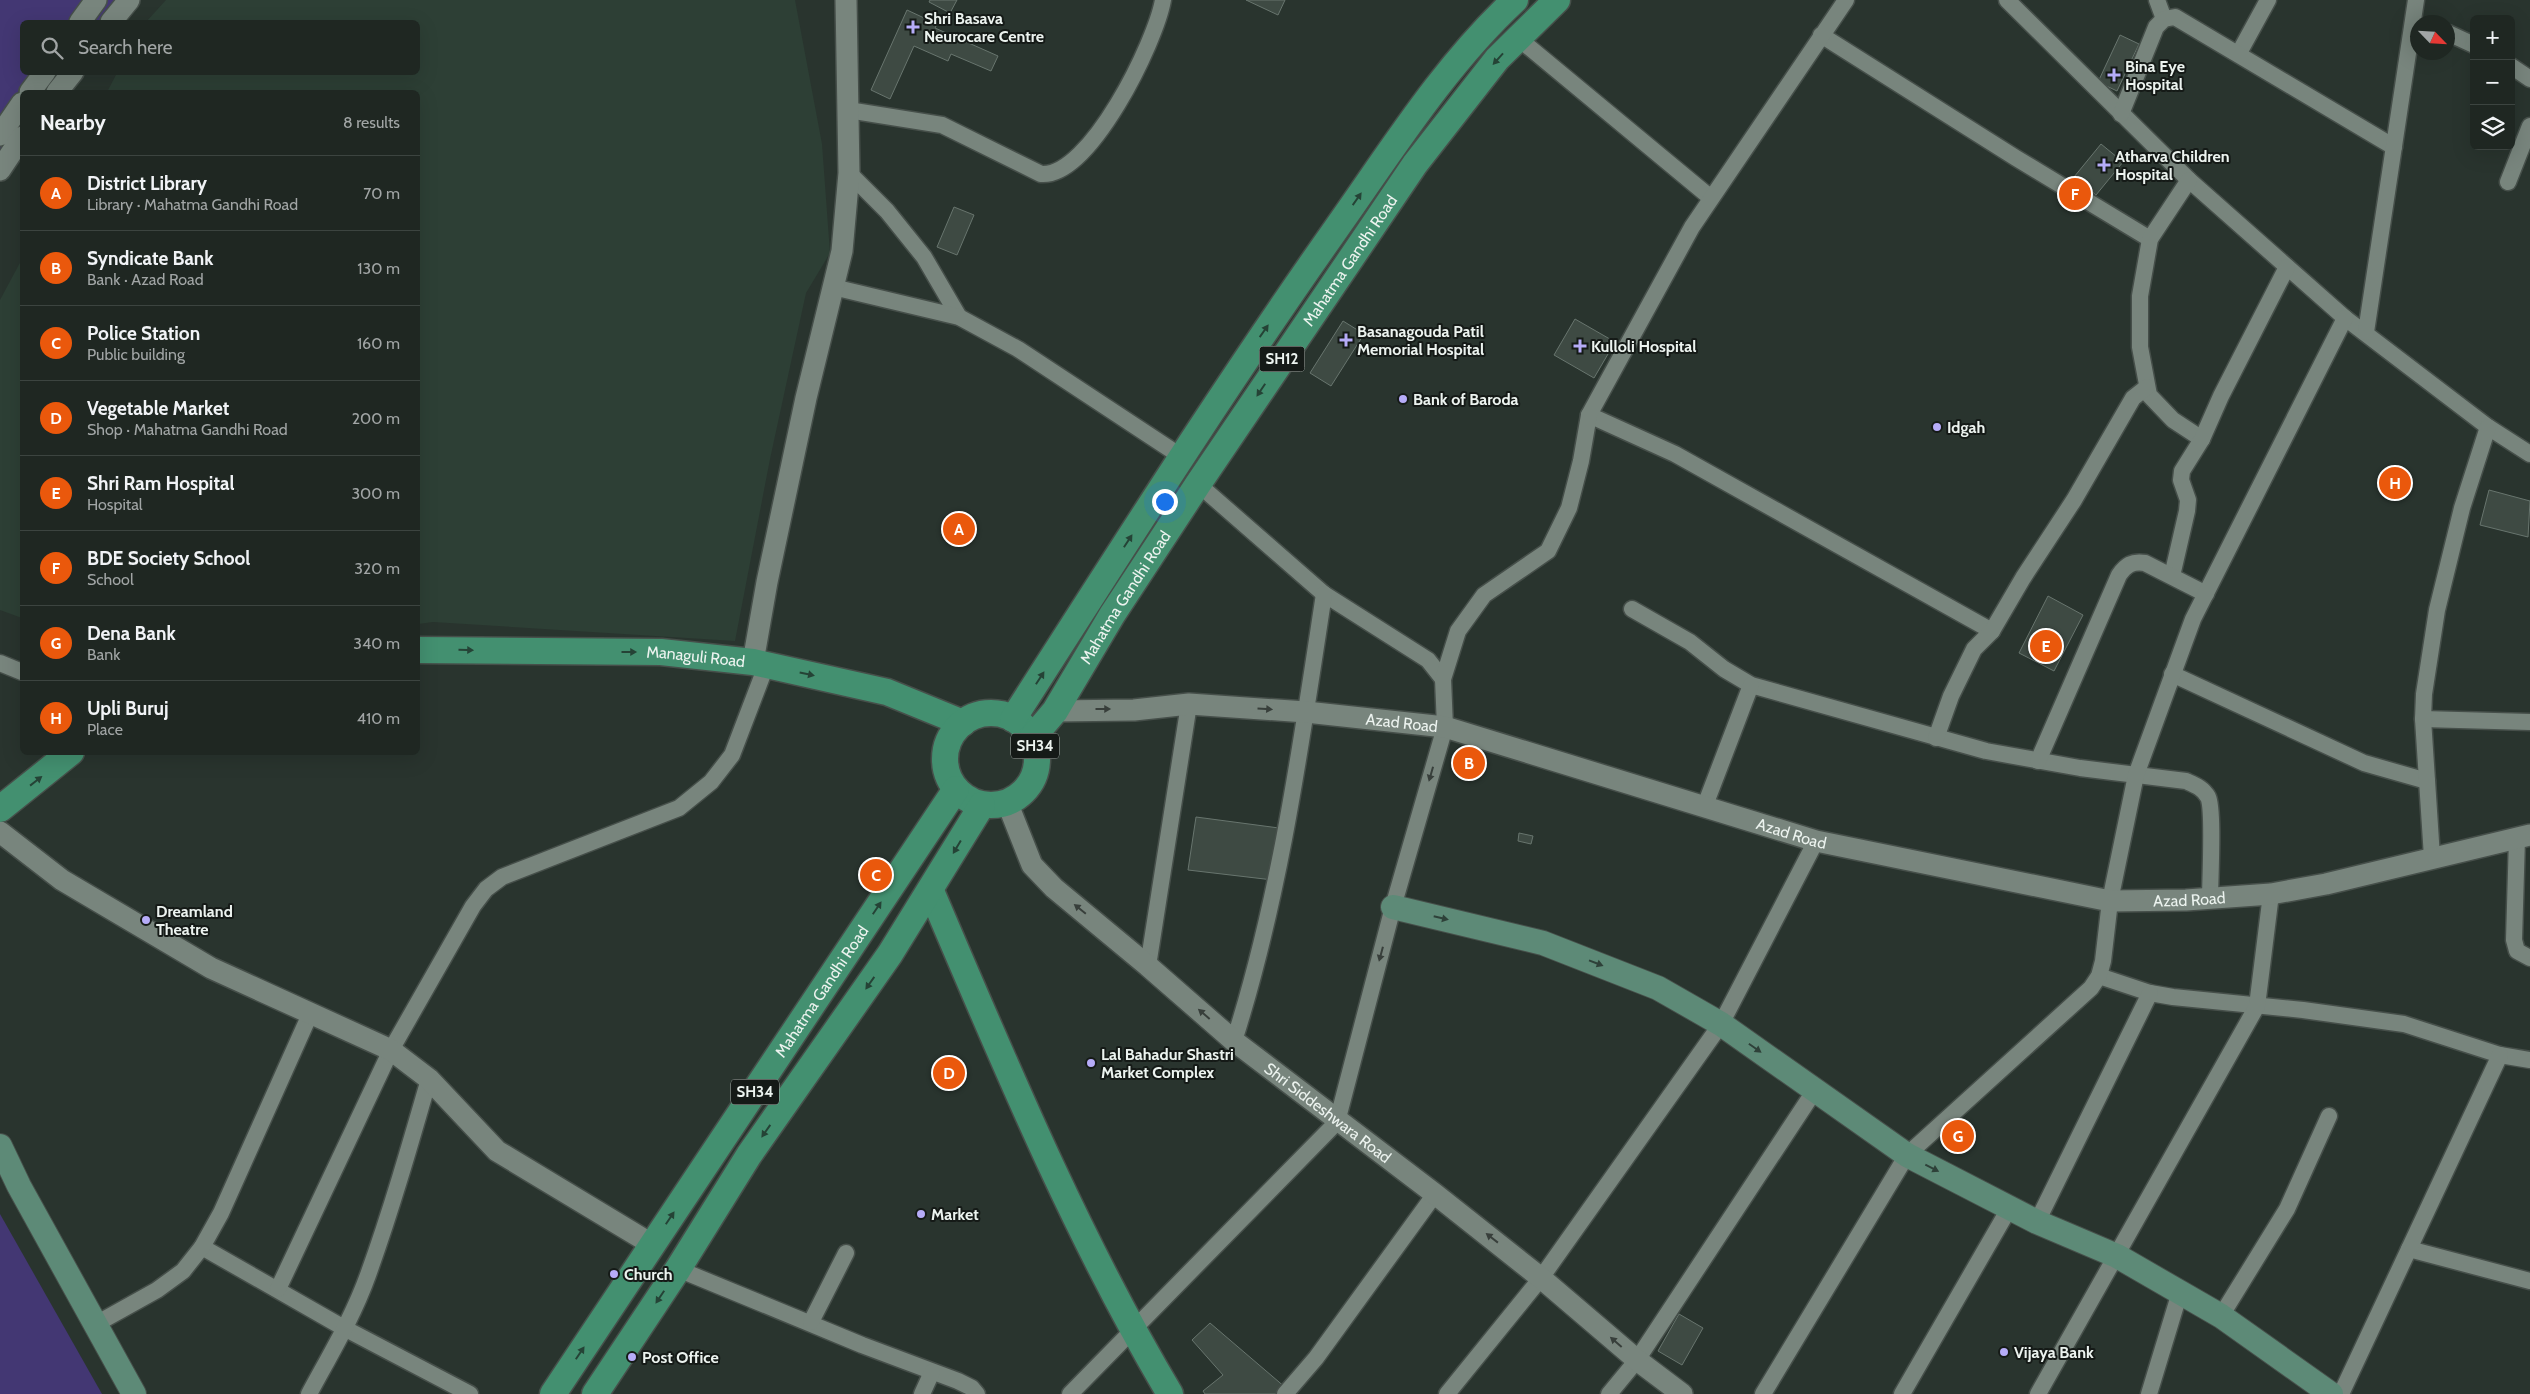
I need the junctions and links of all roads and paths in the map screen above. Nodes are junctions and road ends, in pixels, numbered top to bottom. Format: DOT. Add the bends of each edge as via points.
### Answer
graph roads {
  1 [pos="96,0"];
  2 [pos="129,0"];
  3 [pos="846,0"];
  4 [pos="1163,0"];
  5 [pos="1515,0"];
  6 [pos="1557,0"];
  7 [pos="1846,0"];
  8 [pos="2007,0"];
  9 [pos="2158,0"];
  10 [pos="2268,0"];
  11 [pos="2416,0"];
  12 [pos="2419,15"];
  13 [pos="2164,18"];
  14 [pos="81,20"];
  15 [pos="114,20"];
  16 [pos="1821,34"];
  17 [pos="2455,36"];
  18 [pos="1518,38"];
  19 [pos="2470,43"];
  20 [pos="2240,54"];
  21 [pos="2412,60"];
  22 [pos="2515,69"];
  23 [pos="43,75"];
  24 [pos="71,75"];
  25 [pos="2530,79"];
  26 [pos="32,90"];
  27 [pos="59,90"];
  28 [pos="20,106"];
  29 [pos="848,110"];
  30 [pos="2121,114"];
  31 [pos="2530,126"];
  32 [pos="0,135"];
  33 [pos="20,140"];
  34 [pos="2394,146"];
  35 [pos="0,170"];
  36 [pos="849,173"];
  37 [pos="2189,180"];
  38 [pos="2508,182"];
  39 [pos="1712,198"];
  40 [pos="2150,239"];
  41 [pos="2287,267"];
  42 [pos="834,287"];
  43 [pos="960,317"];
  44 [pos="2345,318"];
  45 [pos="2366,332"];
  46 [pos="2147,387"];
  47 [pos="1590,415"];
  48 [pos="2488,427"];
  49 [pos="2202,439"];
  50 [pos="2530,454"];
  51 [pos="1182,457"];
  52 [pos="1198,484"];
  53 [pos="2172,576"];
  54 [pos="1324,594"];
  55 [pos="2206,594"];
  56 [pos="1632,609"];
  57 [pos="1992,631"];
  58 [pos="420,650"];
  59 [pos="0,663"];
  60 [pos="759,664"];
  61 [pos="20,671"];
  62 [pos="2172,674"];
  63 [pos="1443,679"];
  64 [pos="1751,685"];
  65 [pos="1189,704"];
  66 [pos="1055,711"];
  67 [pos="1306,712"];
  68 [pos="1014,719"];
  69 [pos="2423,719"];
  70 [pos="2530,722"];
  71 [pos="964,723"];
  72 [pos="1444,727"];
  73 [pos="1032,738"];
  74 [pos="1936,738"];
  75 [pos="67,755"];
  76 [pos="2038,761"];
  77 [pos="2136,775"];
  78 [pos="2427,781"];
  79 [pos="956,789"];
  80 [pos="995,804"];
  81 [pos="1704,808"];
  82 [pos="0,809"];
  83 [pos="0,832"];
  84 [pos="2524,836"];
  85 [pos="1816,841"];
  86 [pos="2432,857"];
  87 [pos="931,891"];
  88 [pos="2271,894"];
  89 [pos="2210,898"];
  90 [pos="2110,901"];
  91 [pos="1393,907"];
  92 [pos="2530,958"];
  93 [pos="1148,966"];
  94 [pos="2099,976"];
  95 [pos="2150,993"];
  96 [pos="2257,1006"];
  97 [pos="310,1012"];
  98 [pos="1721,1024"];
  99 [pos="1234,1041"];
  100 [pos="391,1050"];
  101 [pos="2500,1054"];
  102 [pos="2530,1060"];
  103 [pos="429,1079"];
  104 [pos="1815,1090"];
  105 [pos="2329,1116"];
  106 [pos="1337,1122"];
  107 [pos="0,1146"];
  108 [pos="1907,1155"];
  109 [pos="1435,1194"];
  110 [pos="2010,1207"];
  111 [pos="2037,1222"];
  112 [pos="653,1245"];
  113 [pos="202,1247"];
  114 [pos="2409,1249"];
  115 [pos="846,1253"];
  116 [pos="2117,1256"];
  117 [pos="678,1269"];
  118 [pos="1541,1278"];
  119 [pos="2530,1281"];
  120 [pos="278,1288"];
  121 [pos="2180,1292"];
  122 [pos="2221,1316"];
  123 [pos="811,1322"];
  124 [pos="96,1324"];
  125 [pos="344,1328"];
  126 [pos="1133,1331"];
  127 [pos="1637,1360"];
  128 [pos="932,1372"];
  129 [pos="134,1394"];
  130 [pos="309,1394"];
  131 [pos="470,1394"];
  132 [pos="554,1394"];
  133 [pos="595,1394"];
  134 [pos="922,1394"];
  135 [pos="978,1394"];
  136 [pos="1070,1394"];
  137 [pos="1170,1394"];
  138 [pos="1285,1394"];
  139 [pos="1446,1394"];
  140 [pos="1609,1394"];
  141 [pos="1682,1394"];
  142 [pos="1763,1394"];
  143 [pos="1902,1394"];
  144 [pos="2038,1394"];
  145 [pos="2149,1394"];
  146 [pos="2331,1394"];
  147 [pos="2341,1394"];
  1 -- 14 [label="street"];
  2 -- 15 [label="street"];
  3 -- 29 [label="street"];
  4 -- 29 [label="street" via="1160,17 1127,86 1095,140 1068,166 1052,174 1041,174 942,125"];
  51 -- 5 [label="main road, Mahatma Gandhi Road / SH12, one-way" via="1255,344 1428,97 1491,22"];
  6 -- 18 [label="main road, Mahatma Gandhi Road / SH12"];
  7 -- 16 [label="street"];
  8 -- 30 [label="street"];
  9 -- 13 [label="street"];
  10 -- 20 [label="street"];
  11 -- 12 [label="street"];
  13 -- 20 [label="street" via="2175,17"];
  13 -- 30 [label="street" via="2156,28"];
  16 -- 39 [label="street"];
  16 -- 40 [label="street"];
  17 -- 19 [label="street"];
  18 -- 39 [label="street"];
  18 -- 52 [label="main road, Mahatma Gandhi Road / SH12, one-way" via="1496,59 1415,164"];
  20 -- 34 [label="street"];
  21 -- 34 [label="street"];
  22 -- 25 [label="street"];
  23 -- 26 [label="street"];
  24 -- 27 [label="street"];
  28 -- 32 [label="street"];
  29 -- 36 [label="street"];
  30 -- 37 [label="street"];
  31 -- 38 [label="street"];
  33 -- 35 [label="street"];
  34 -- 45 [label="street"];
  36 -- 42 [label="street" via="842,251"];
  36 -- 43 [label="street" via="887,210 924,257"];
  37 -- 40 [label="street"];
  37 -- 41 [label="street"];
  39 -- 47 [label="street" via="1692,227"];
  40 -- 46 [label="street" via="2140,296 2140,347"];
  41 -- 44 [label="street"];
  41 -- 49 [label="street"];
  42 -- 43 [label="street"];
  42 -- 60 [label="street" via="806,398 771,562"];
  43 -- 51 [label="street" via="1018,349"];
  44 -- 45 [label="street"];
  44 -- 55 [label="street"];
  45 -- 48 [label="street"];
  46 -- 49 [label="street" via="2149,395 2173,420"];
  46 -- 57 [label="street" via="2133,398"];
  47 -- 57 [label="street" via="1675,454"];
  47 -- 63 [label="street" via="1569,508 1548,551 1484,595 1458,631"];
  48 -- 50 [label="street"];
  48 -- 69 [label="street" via="2462,508 2437,610"];
  49 -- 53 [label="street" via="2182,471 2187,512"];
  68 -- 51 [label="main road, Mahatma Gandhi Road / SH12, one-way"];
  52 -- 54 [label="street"];
  52 -- 66 [label="main road, Mahatma Gandhi Road / SH12"];
  53 -- 55 [label="street"];
  53 -- 76 [label="street" via="2136,561 2125,566"];
  54 -- 63 [label="street" via="1428,660"];
  54 -- 67 [label="street"];
  55 -- 62 [label="street"];
  56 -- 64 [label="street" via="1690,642"];
  57 -- 74 [label="street" via="1974,649 1951,696"];
  58 -- 60 [label="main road, Managuli Road, one-way" via="661,652"];
  59 -- 61 [label="street"];
  60 -- 71 [label="main road, Managuli Road, one-way" via="887,692"];
  60 -- 100 [label="street" via="732,754 711,782 679,808 502,877 486,889 473,906"];
  62 -- 77 [label="street"];
  62 -- 78 [label="street" via="2364,763"];
  63 -- 72 [label="street"];
  64 -- 74 [label="street"];
  64 -- 81 [label="street"];
  66 -- 65 [label="street, Azad Road, one-way" via="1134,710"];
  65 -- 67 [label="street, Azad Road, one-way"];
  65 -- 93 [label="street"];
  66 -- 73 [label="main road, Mahatma Gandhi Road / SH12"];
  67 -- 72 [label="street, Azad Road"];
  67 -- 99 [label="street" via="1252,986"];
  68 -- 71 [label="main road, SH34" via="996,713 979,715"];
  68 -- 73 [label="main road, SH34"];
  69 -- 70 [label="street"];
  69 -- 78 [label="street"];
  71 -- 79 [label="main road" via="951,737 945,754 947,773"];
  72 -- 81 [label="street, Azad Road"];
  72 -- 91 [label="street, one-way"];
  73 -- 80 [label="main road, SH34" via="1036,750 1034,776 1019,796"];
  74 -- 76 [label="street"];
  82 -- 75 [label="main road, one-way"];
  76 -- 77 [label="street"];
  77 -- 89 [label="street" via="2186,781 2200,787 2209,798"];
  77 -- 90 [label="street"];
  78 -- 86 [label="street"];
  79 -- 80 [label="main road" via="971,801"];
  112 -- 79 [label="main road, Mahatma Gandhi Road / SH34, one-way"];
  80 -- 87 [label="main road, Mahatma Gandhi Road / SH34, one-way"];
  93 -- 80 [label="street, Shri Siddeshwara Road, one-way" via="1054,888 1032,864"];
  81 -- 85 [label="street, Azad Road"];
  83 -- 97 [label="street" via="62,880 211,968"];
  84 -- 86 [label="street, Azad Road"];
  84 -- 92 [label="street" via="2514,940 2518,950"];
  85 -- 90 [label="street, Azad Road"];
  85 -- 98 [label="street"];
  86 -- 88 [label="street, Azad Road" via="2326,884"];
  87 -- 117 [label="main road, Mahatma Gandhi Road / SH34, one-way" via="749,1155"];
  87 -- 126 [label="main road" via="1026,1113"];
  88 -- 89 [label="street, Azad Road"];
  88 -- 96 [label="street"];
  89 -- 90 [label="street, Azad Road"];
  90 -- 94 [label="street"];
  91 -- 98 [label="main road, one-way" via="1544,943 1658,988"];
  91 -- 106 [label="street, one-way"];
  99 -- 93 [label="street, Shri Siddeshwara Road, one-way"];
  94 -- 95 [label="street"];
  94 -- 108 [label="street" via="2091,988"];
  95 -- 96 [label="street"];
  95 -- 111 [label="street"];
  96 -- 101 [label="street" via="2404,1024"];
  96 -- 116 [label="street"];
  97 -- 100 [label="street"];
  97 -- 113 [label="street" via="221,1213"];
  98 -- 104 [label="main road, one-way"];
  98 -- 118 [label="street"];
  99 -- 106 [label="street, Shri Siddeshwara Road"];
  100 -- 103 [label="street"];
  100 -- 120 [label="street"];
  101 -- 102 [label="street"];
  101 -- 114 [label="street"];
  103 -- 112 [label="street" via="497,1151"];
  103 -- 125 [label="street" via="404,1169 368,1276"];
  104 -- 108 [label="main road"];
  104 -- 127 [label="street"];
  105 -- 122 [label="street" via="2287,1209"];
  106 -- 109 [label="street, Shri Siddeshwara Road"];
  106 -- 126 [label="street"];
  107 -- 124 [label="main road"];
  108 -- 110 [label="main road, one-way"];
  108 -- 142 [label="street"];
  118 -- 109 [label="street, Shri Siddeshwara Road, one-way"];
  109 -- 138 [label="street" via="1316,1358"];
  110 -- 111 [label="main road"];
  110 -- 143 [label="street"];
  111 -- 116 [label="main road"];
  132 -- 112 [label="main road, Mahatma Gandhi Road / SH34, one-way"];
  113 -- 120 [label="street"];
  113 -- 124 [label="street" via="183,1271 157,1290"];
  114 -- 119 [label="street"];
  114 -- 147 [label="street"];
  115 -- 123 [label="street"];
  116 -- 121 [label="main road"];
  116 -- 144 [label="street"];
  117 -- 123 [label="street"];
  117 -- 133 [label="main road, Mahatma Gandhi Road / SH34, one-way"];
  127 -- 118 [label="street, Shri Siddeshwara Road, one-way"];
  118 -- 139 [label="street"];
  120 -- 125 [label="street"];
  121 -- 122 [label="main road"];
  121 -- 145 [label="street"];
  122 -- 146 [label="main road"];
  123 -- 128 [label="street"];
  124 -- 129 [label="main road"];
  125 -- 130 [label="street"];
  125 -- 131 [label="street"];
  126 -- 136 [label="street"];
  126 -- 137 [label="main road"];
  127 -- 140 [label="street"];
  127 -- 141 [label="street, Shri Siddeshwara Road"];
  128 -- 134 [label="street"];
  128 -- 135 [label="street" via="972,1388"];
}
